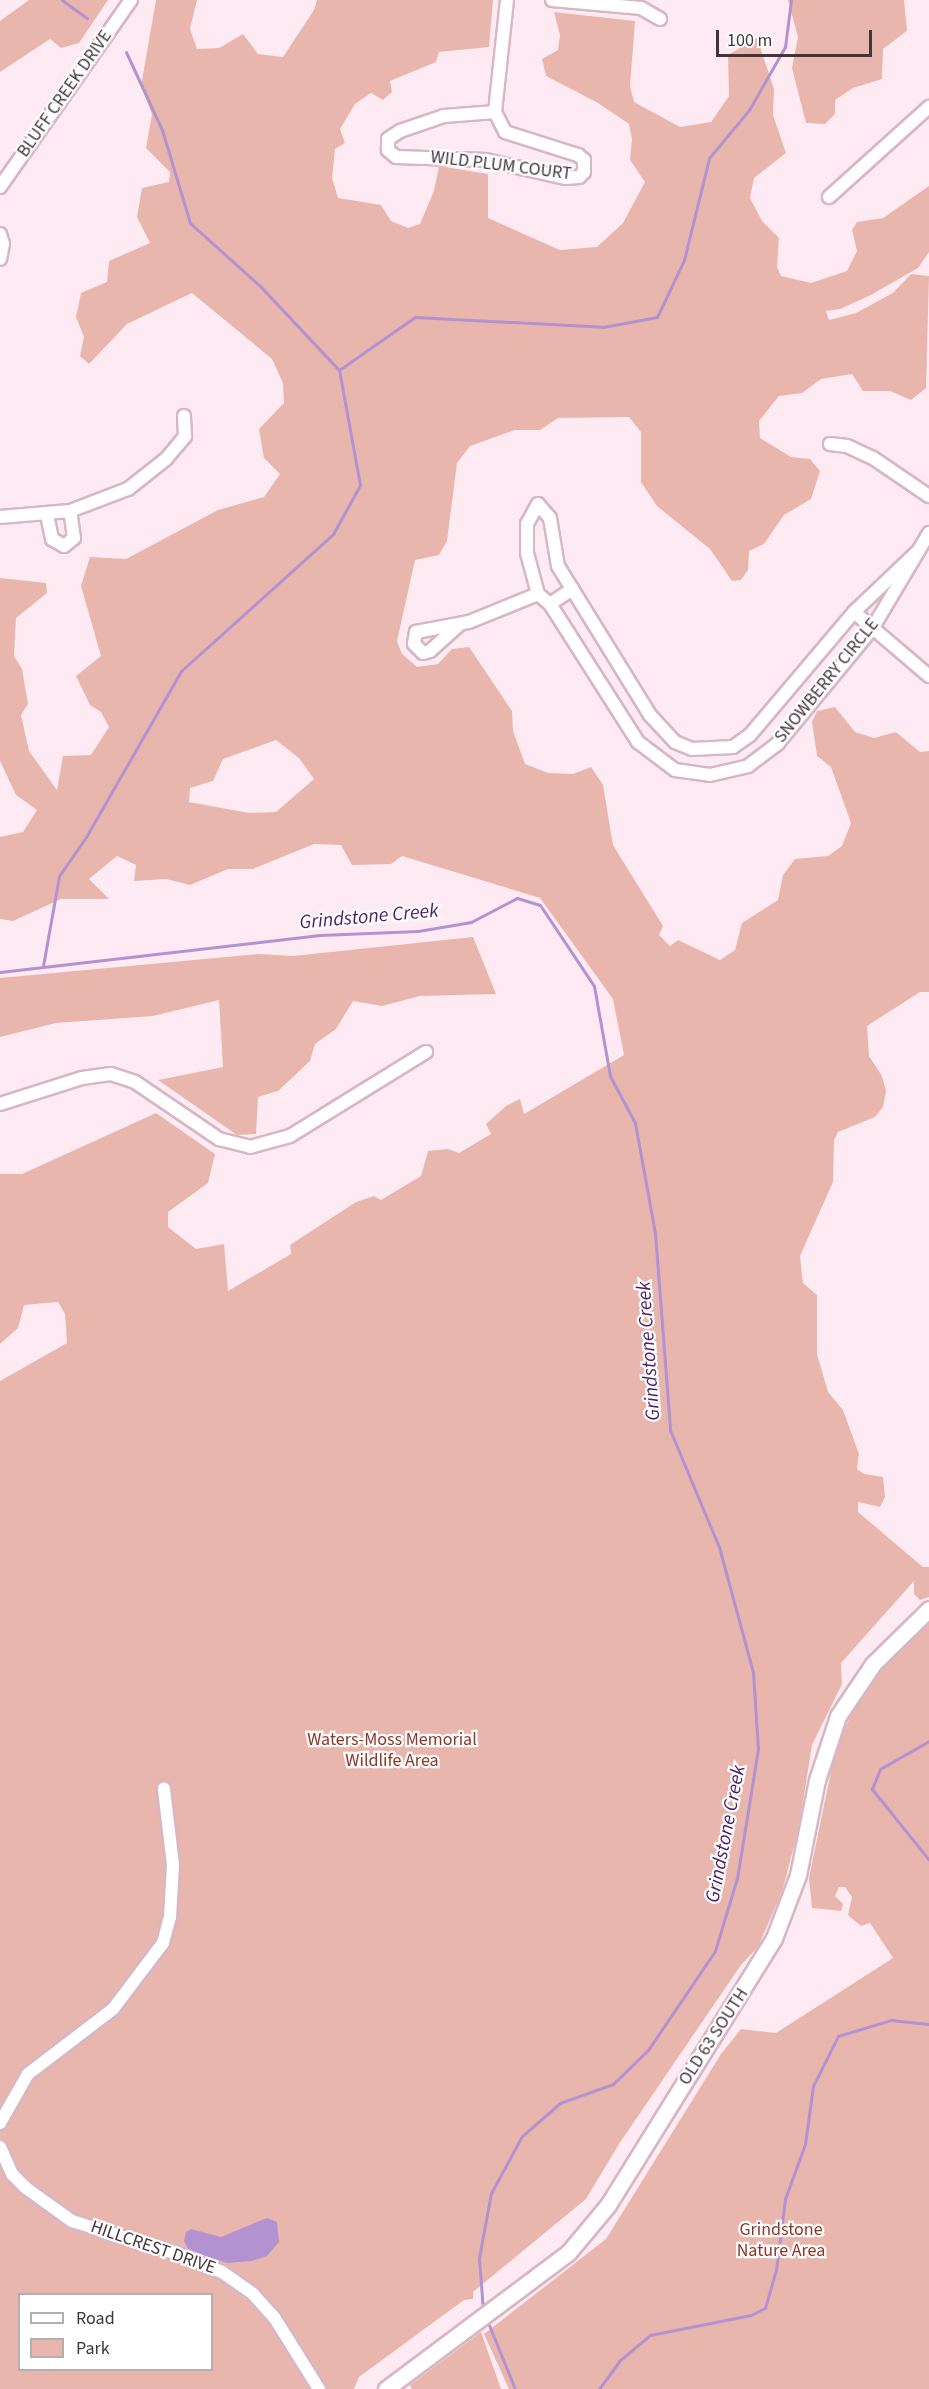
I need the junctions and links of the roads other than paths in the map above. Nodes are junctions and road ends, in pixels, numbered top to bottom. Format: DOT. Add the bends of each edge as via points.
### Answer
graph roads {
  1 [pos="131,0"];
  2 [pos="507,0"];
  3 [pos="552,0"];
  4 [pos="660,19"];
  5 [pos="929,107"];
  6 [pos="495,112"];
  7 [pos="0,187"];
  8 [pos="829,197"];
  9 [pos="0,234"];
  10 [pos="0,259"];
  11 [pos="184,416"];
  12 [pos="830,444"];
  13 [pos="929,496"];
  14 [pos="70,511"];
  15 [pos="47,515"];
  16 [pos="0,517"];
  17 [pos="929,533"];
  18 [pos="917,552"];
  19 [pos="572,589"];
  20 [pos="538,594"];
  21 [pos="550,604"];
  22 [pos="854,612"];
  23 [pos="460,624"];
  24 [pos="872,629"];
  25 [pos="929,676"];
  26 [pos="426,1052"];
  27 [pos="0,1104"];
  28 [pos="929,1609"];
  29 [pos="164,1789"];
  30 [pos="0,2123"];
  31 [pos="0,2147"];
  32 [pos="319,2389"];
  33 [pos="386,2389"];
  1 -- 7 [label="street, BLUFF CREEK DRIVE"];
  2 -- 6 [label="street"];
  3 -- 4 [label="street" via="641,8"];
  5 -- 8 [label="street"];
  6 -- 6 [label="street, WILD PLUM COURT" via="444,116 400,130 388,139 387,150 396,157 486,160 565,178 579,177 584,172 584,160 578,155 505,132"];
  9 -- 10 [label="street"];
  11 -- 14 [label="street" via="185,436 147,477 108,499"];
  12 -- 13 [label="street" via="847,446 873,458"];
  14 -- 15 [label="street"];
  14 -- 15 [label="street" via="74,538 63,546 52,539"];
  15 -- 16 [label="street"];
  17 -- 18 [label="street"];
  18 -- 22 [label="street, SNOWBERRY CIRCLE"];
  18 -- 24 [label="street, SNOWBERRY CIRCLE"];
  19 -- 20 [label="street, SNOWBERRY CIRCLE" via="553,554 550,518 538,504 526,524 527,553"];
  19 -- 21 [label="street"];
  19 -- 22 [label="street, SNOWBERRY CIRCLE" via="650,715 675,742 692,749 733,747 750,735"];
  20 -- 21 [label="street, SNOWBERRY CIRCLE"];
  20 -- 23 [label="street"];
  21 -- 24 [label="street, SNOWBERRY CIRCLE" via="638,742 675,770 710,775 748,766 768,754"];
  22 -- 24 [label="street"];
  24 -- 25 [label="street"];
  26 -- 27 [label="street" via="290,1136 250,1147 219,1139 135,1082 111,1074 81,1078"];
  28 -- 33 [label="main road, OLD 63 SOUTH" via="873,1664 838,1716 827,1742 798,1875 763,1962 602,2213 568,2253"];
  29 -- 30 [label="street" via="173,1865 170,1917 163,1942 113,2009 28,2074"];
  31 -- 32 [label="street, HILLCREST DRIVE" via="19,2181 72,2221 181,2255 222,2272 253,2294 279,2324"];
}
